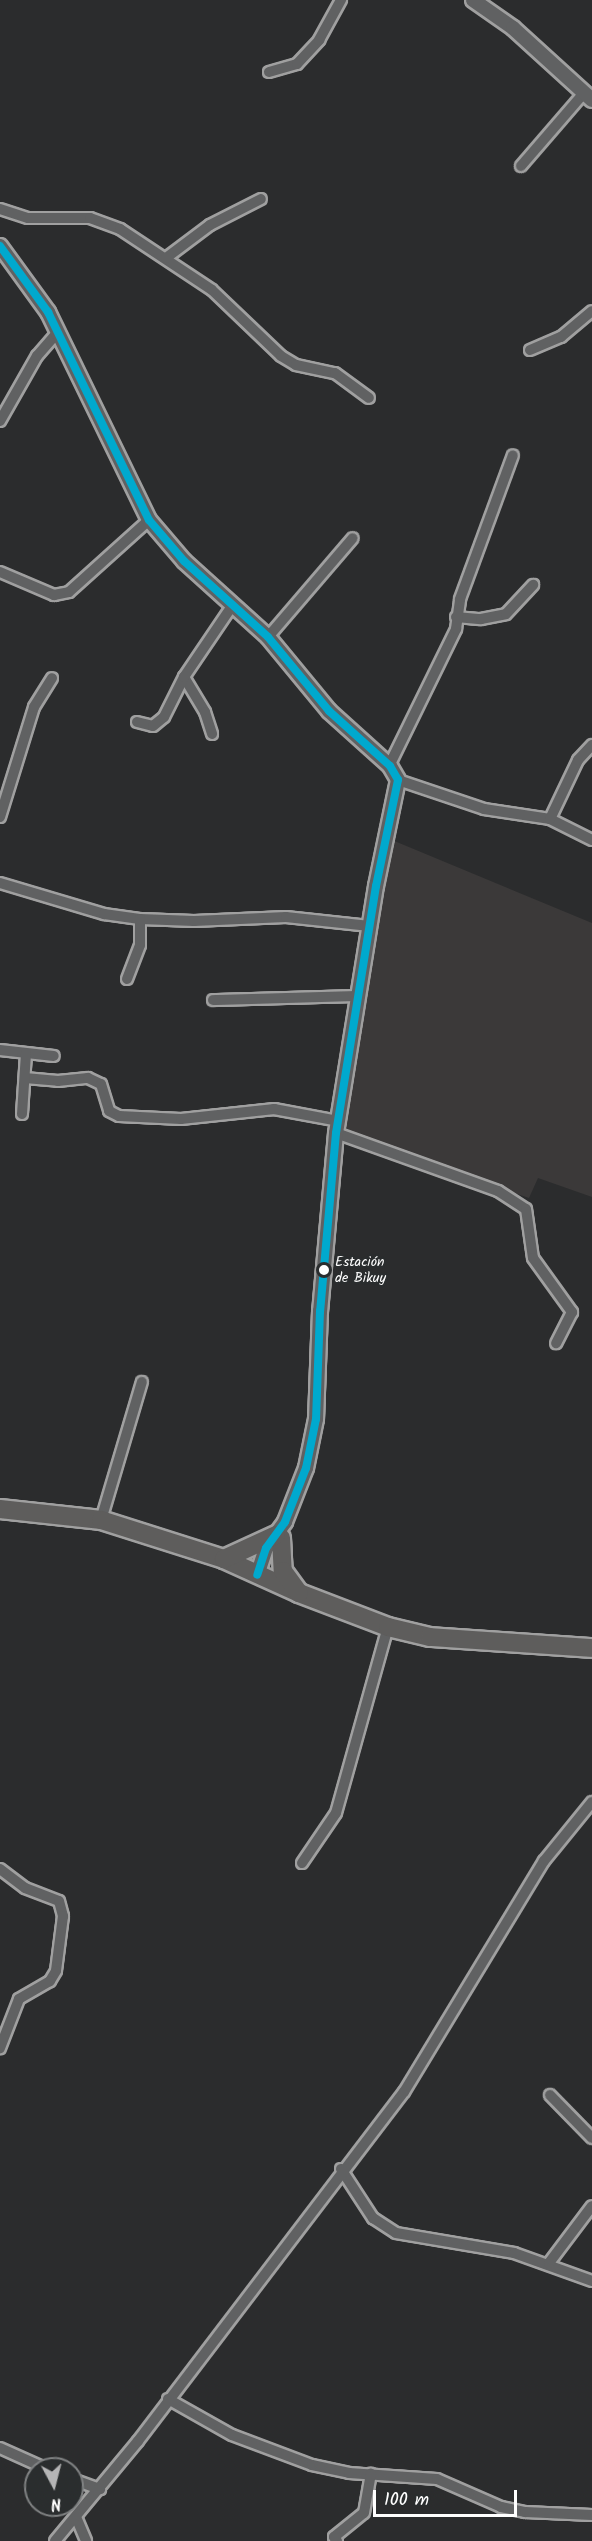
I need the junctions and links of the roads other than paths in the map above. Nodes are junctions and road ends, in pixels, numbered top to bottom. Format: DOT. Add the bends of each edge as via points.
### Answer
graph roads {
  1 [pos="341,0"];
  2 [pos="473,0"];
  3 [pos="269,72"];
  4 [pos="588,97"];
  5 [pos="521,166"];
  6 [pos="261,199"];
  7 [pos="0,210"];
  8 [pos="0,246"];
  9 [pos="166,258"];
  10 [pos="592,311"];
  11 [pos="58,332"];
  12 [pos="530,351"];
  13 [pos="369,398"];
  14 [pos="0,421"];
  15 [pos="513,455"];
  16 [pos="149,520"];
  17 [pos="353,538"];
  18 [pos="0,572"];
  19 [pos="533,585"];
  20 [pos="232,606"];
  21 [pos="456,617"];
  22 [pos="268,638"];
  23 [pos="184,677"];
  24 [pos="52,678"];
  25 [pos="138,722"];
  26 [pos="212,734"];
  27 [pos="592,745"];
  28 [pos="389,766"];
  29 [pos="398,780"];
  30 [pos="0,817"];
  31 [pos="550,819"];
  32 [pos="592,840"];
  33 [pos="0,883"];
  34 [pos="140,919"];
  35 [pos="370,926"];
  36 [pos="127,979"];
  37 [pos="360,996"];
  38 [pos="213,1000"];
  39 [pos="0,1050"];
  40 [pos="26,1053"];
  41 [pos="54,1056"];
  42 [pos="25,1078"];
  43 [pos="22,1114"];
  44 [pos="337,1127"];
  45 [pos="556,1343"];
  46 [pos="142,1382"];
  47 [pos="0,1509"];
  48 [pos="101,1520"];
  49 [pos="279,1535"];
  50 [pos="224,1558"];
  51 [pos="261,1577"];
  52 [pos="299,1593"];
  53 [pos="388,1627"];
  54 [pos="592,1648"];
  55 [pos="592,1802"];
  56 [pos="302,1863"];
  57 [pos="0,1869"];
  58 [pos="0,2048"];
  59 [pos="550,2095"];
  60 [pos="592,2138"];
  61 [pos="341,2169"];
  62 [pos="592,2206"];
  63 [pos="549,2263"];
  64 [pos="592,2281"];
  65 [pos="168,2399"];
  66 [pos="0,2448"];
  67 [pos="24,2459"];
  68 [pos="371,2474"];
  69 [pos="84,2483"];
  70 [pos="100,2489"];
  71 [pos="84,2508"];
  72 [pos="592,2515"];
  73 [pos="76,2517"];
  74 [pos="55,2541"];
  75 [pos="86,2541"];
  76 [pos="337,2541"];
  1 -- 3 [label="street" via="319,40 297,64"];
  2 -- 4 [label="street" via="513,28"];
  4 -- 5 [label="street"];
  6 -- 9 [label="street" via="210,225"];
  7 -- 9 [label="street" via="28,218 100,220"];
  8 -- 11 [label="street"];
  9 -- 13 [label="street" via="212,290 281,356 296,365 335,373"];
  10 -- 12 [label="street" via="561,337"];
  11 -- 14 [label="street" via="37,356"];
  11 -- 16 [label="street"];
  15 -- 21 [label="street"];
  16 -- 18 [label="street" via="69,592 54,595"];
  16 -- 20 [label="street" via="184,561"];
  17 -- 22 [label="street"];
  19 -- 21 [label="street" via="506,614 481,619"];
  20 -- 22 [label="street"];
  20 -- 23 [label="street"];
  21 -- 28 [label="street" via="456,629"];
  22 -- 28 [label="street" via="329,711"];
  23 -- 25 [label="street" via="158,724"];
  23 -- 26 [label="street" via="205,712"];
  24 -- 30 [label="street" via="34,706"];
  27 -- 31 [label="street" via="578,759"];
  28 -- 29 [label="street"];
  29 -- 31 [label="street" via="484,809"];
  29 -- 35 [label="street"];
  31 -- 32 [label="street"];
  33 -- 34 [label="street" via="104,914"];
  34 -- 35 [label="street" via="286,917"];
  34 -- 36 [label="street" via="140,945"];
  35 -- 37 [label="street"];
  37 -- 38 [label="street"];
  37 -- 44 [label="street"];
  39 -- 40 [label="street"];
  40 -- 41 [label="street"];
  40 -- 42 [label="street"];
  42 -- 43 [label="street"];
  42 -- 44 [label="street" via="88,1078 101,1084 109,1111 119,1116 181,1119 274,1109"];
  44 -- 45 [label="street" via="498,1191 526,1209 533,1258 572,1312"];
  44 -- 49 [label="street" via="320,1311 316,1419 306,1468"];
  46 -- 48 [label="street"];
  47 -- 48 [label="main road"];
  48 -- 50 [label="main road"];
  49 -- 50 [label="main road"];
  49 -- 51 [label="street" via="266,1548"];
  49 -- 52 [label="main road" via="283,1571"];
  50 -- 51 [label="main road"];
  51 -- 52 [label="main road"];
  52 -- 53 [label="main road"];
  53 -- 54 [label="main road" via="430,1637"];
  53 -- 56 [label="street" via="332,1824 310,1846"];
  55 -- 61 [label="street" via="544,1861 404,2092"];
  57 -- 58 [label="street" via="26,1888 58,1901 63,1916 56,1971 50,1981 19,1999"];
  59 -- 60 [label="street"];
  61 -- 63 [label="street" via="373,2217 396,2233 514,2253"];
  61 -- 65 [label="street"];
  62 -- 63 [label="street"];
  63 -- 64 [label="street"];
  65 -- 68 [label="street" via="232,2435 312,2465"];
  65 -- 70 [label="street"];
  66 -- 67 [label="street"];
  68 -- 72 [label="street" via="437,2478 501,2506 525,2512"];
  68 -- 76 [label="street" via="364,2513 334,2537"];
  69 -- 70 [label="street"];
  70 -- 71 [label="street"];
  73 -- 74 [label="street"];
  73 -- 75 [label="street"];
}
